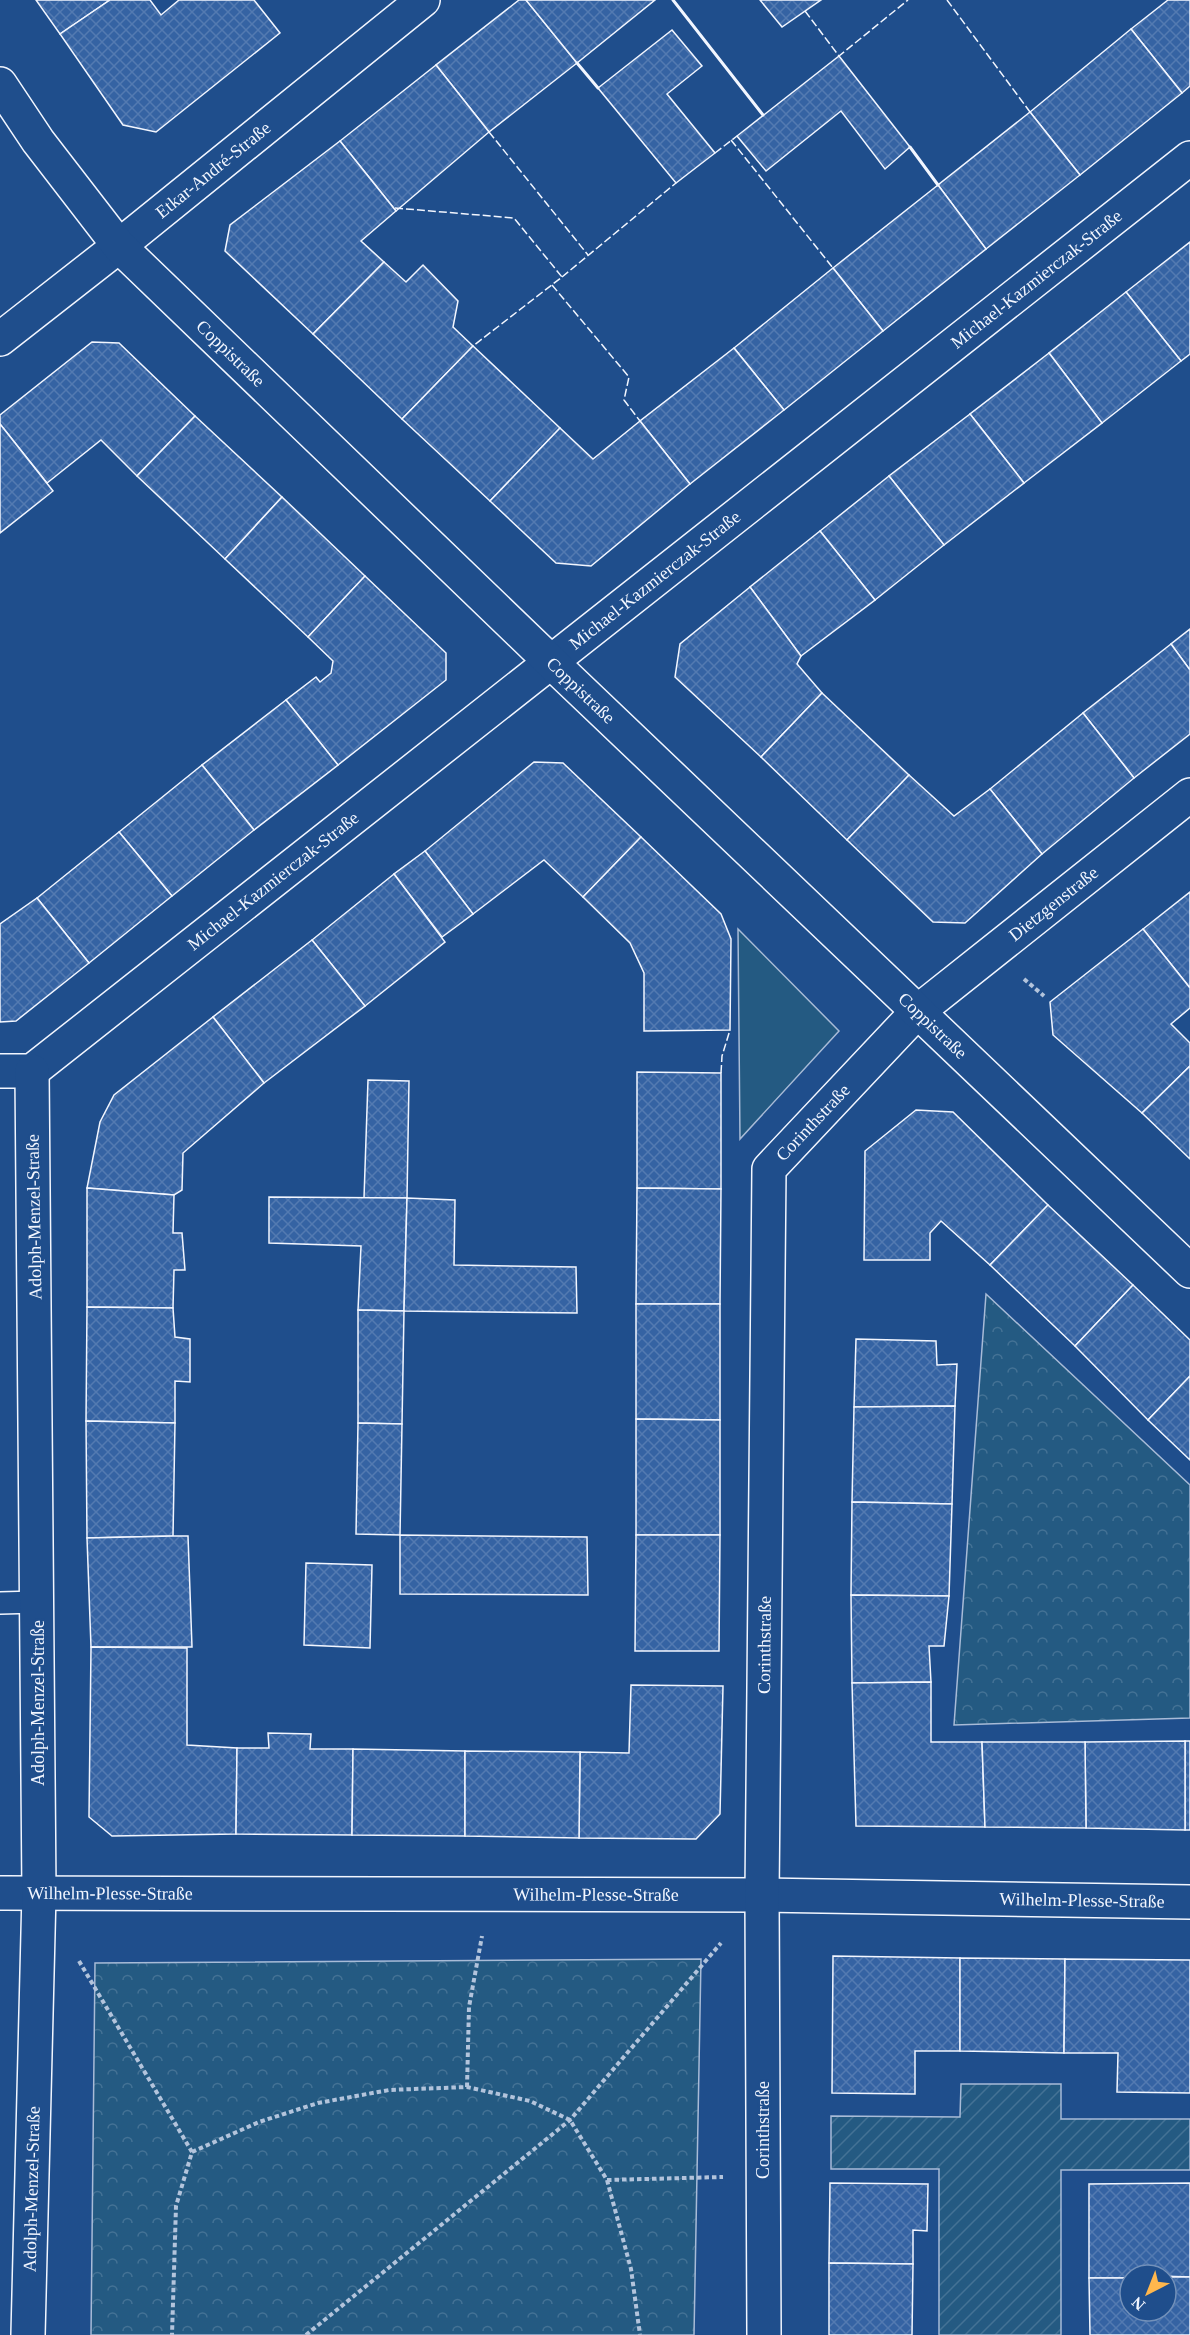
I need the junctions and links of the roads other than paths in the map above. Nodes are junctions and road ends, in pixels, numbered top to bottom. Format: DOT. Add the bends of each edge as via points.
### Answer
graph roads {
  1 [pos="423,0"];
  2 [pos="0,84"];
  3 [pos="1190,158"];
  4 [pos="119,246"];
  5 [pos="0,339"];
  6 [pos="551,662"];
  7 [pos="1190,795"];
  8 [pos="917,1012"];
  9 [pos="0,1071"];
  10 [pos="33,1071"];
  11 [pos="1190,1271"];
  12 [pos="37,1602"];
  13 [pos="0,1603"];
  14 [pos="0,1893"];
  15 [pos="39,1893"];
  16 [pos="762,1895"];
  17 [pos="1190,1902"];
  18 [pos="28,2335"];
  19 [pos="764,2335"];
  1 -- 4 [label="street, Etkar-André-Straße"];
  2 -- 4 [label="street, Coppistraße" via="38,141"];
  3 -- 6 [label="street, Michael-Kazmierczak-Straße"];
  4 -- 5 [label="street, Etkar-André-Straße"];
  4 -- 6 [label="street, Coppistraße"];
  6 -- 8 [label="street, Coppistraße"];
  6 -- 10 [label="street, Michael-Kazmierczak-Straße"];
  7 -- 8 [label="street, Dietzgenstraße"];
  8 -- 11 [label="street, Coppistraße"];
  8 -- 16 [label="street, Corinthstraße" via="769,1168"];
  9 -- 10 [label="street"];
  10 -- 12 [label="street, Adolph-Menzel-Straße"];
  12 -- 13 [label="lane"];
  12 -- 15 [label="street, Adolph-Menzel-Straße"];
  14 -- 15 [label="street, Wilhelm-Plesse-Straße"];
  15 -- 16 [label="street, Wilhelm-Plesse-Straße"];
  15 -- 18 [label="street, Adolph-Menzel-Straße"];
  16 -- 17 [label="street, Wilhelm-Plesse-Straße"];
  16 -- 19 [label="street, Corinthstraße"];
}
